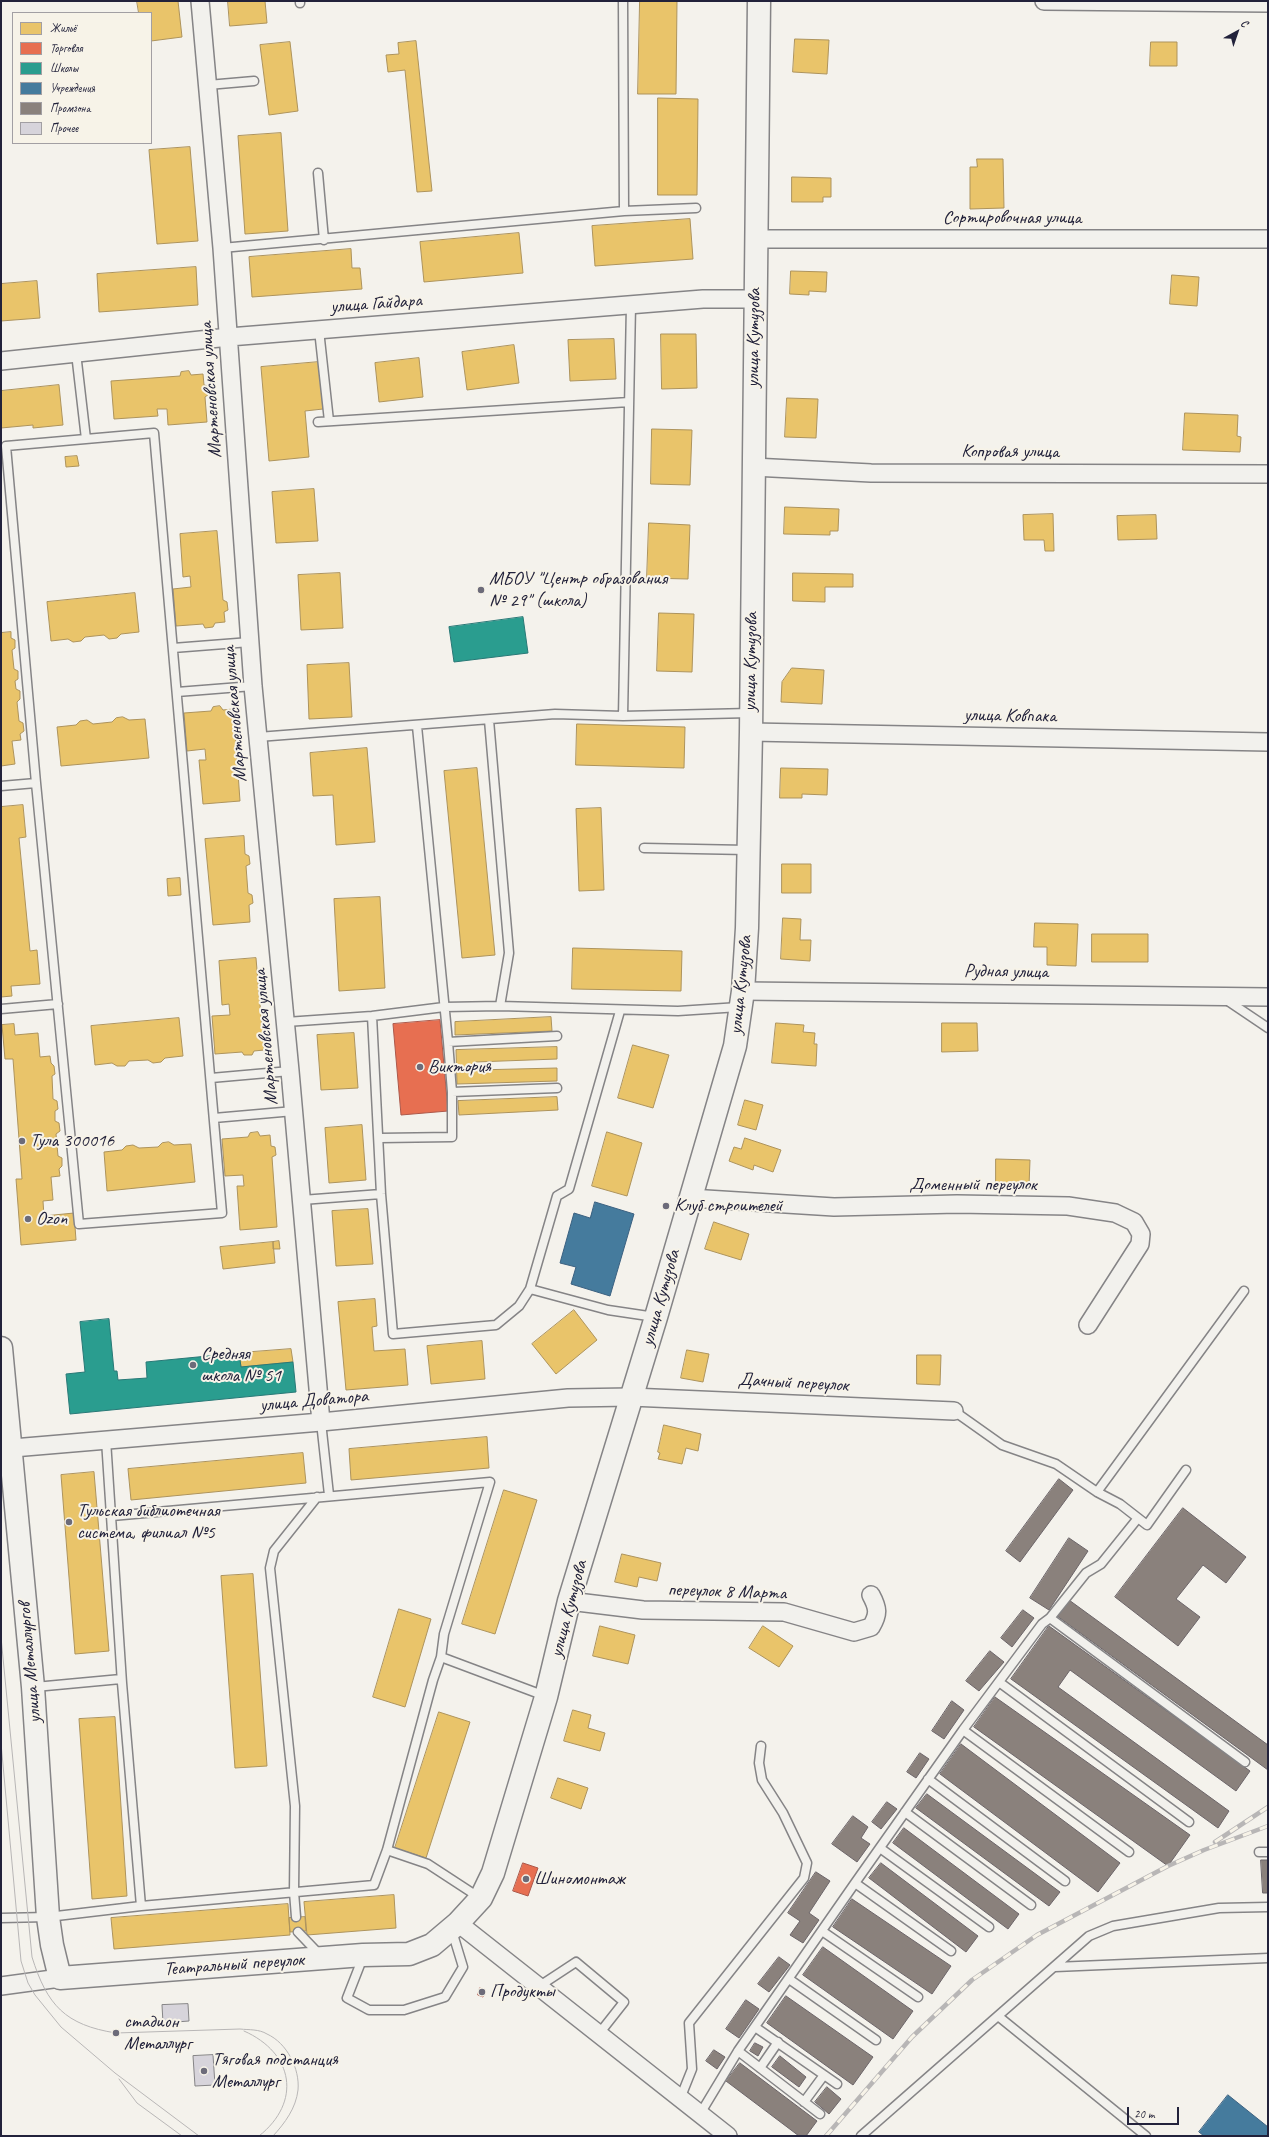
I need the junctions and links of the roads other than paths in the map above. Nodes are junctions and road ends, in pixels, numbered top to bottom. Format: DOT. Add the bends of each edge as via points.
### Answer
graph roads {
  1 [pos="200,1"];
  2 [pos="623,1"];
  3 [pos="759,1"];
  4 [pos="1044,1"];
  5 [pos="1268,3"];
  6 [pos="254,81"];
  7 [pos="208,85"];
  8 [pos="318,173"];
  9 [pos="696,208"];
  10 [pos="624,211"];
  11 [pos="756,239"];
  12 [pos="1268,239"];
  13 [pos="324,240"];
  14 [pos="222,248"];
  15 [pos="754,299"];
  16 [pos="632,305"];
  17 [pos="319,330"];
  18 [pos="229,337"];
  19 [pos="76,354"];
  20 [pos="1,361"];
  21 [pos="629,402"];
  22 [pos="318,422"];
  23 [pos="329,422"];
  24 [pos="86,439"];
  25 [pos="753,467"];
  26 [pos="1268,474"];
  27 [pos="250,642"];
  28 [pos="173,648"];
  29 [pos="253,686"];
  30 [pos="177,692"];
  31 [pos="623,716"];
  32 [pos="489,720"];
  33 [pos="751,722"];
  34 [pos="417,726"];
  35 [pos="258,737"];
  36 [pos="1268,742"];
  37 [pos="36,783"];
  38 [pos="1,786"];
  39 [pos="644,848"];
  40 [pos="747,850"];
  41 [pos="1219,995"];
  42 [pos="1268,997"];
  43 [pos="741,999"];
  44 [pos="58,1004"];
  45 [pos="500,1006"];
  46 [pos="444,1007"];
  47 [pos="1,1009"];
  48 [pos="620,1011"];
  49 [pos="372,1016"];
  50 [pos="286,1022"];
  51 [pos="1268,1028"];
  52 [pos="557,1036"];
  53 [pos="448,1042"];
  54 [pos="290,1071"];
  55 [pos="211,1078"];
  56 [pos="557,1088"];
  57 [pos="452,1092"];
  58 [pos="294,1111"];
  59 [pos="214,1118"];
  60 [pos="380,1138"];
  61 [pos="381,1194"];
  62 [pos="690,1198"];
  63 [pos="302,1200"];
  64 [pos="530,1289"];
  65 [pos="1244,1291"];
  66 [pos="656,1317"];
  67 [pos="1088,1326"];
  68 [pos="1,1348"];
  69 [pos="631,1397"];
  70 [pos="954,1411"];
  71 [pos="321,1422"];
  72 [pos="106,1440"];
  73 [pos="5,1448"];
  74 [pos="1186,1470"];
  75 [pos="1097,1492"];
  76 [pos="329,1496"];
  77 [pos="317,1497"];
  78 [pos="112,1516"];
  79 [pos="1138,1518"];
  80 [pos="871,1595"];
  81 [pos="569,1600"];
  82 [pos="1050,1618"];
  83 [pos="441,1657"];
  84 [pos="122,1679"];
  85 [pos="999,1682"];
  86 [pos="33,1687"];
  87 [pos="546,1697"];
  88 [pos="963,1730"];
  89 [pos="761,1746"];
  90 [pos="1245,1762"];
  91 [pos="928,1779"];
  92 [pos="906,1812"];
  93 [pos="1189,1822"];
  94 [pos="880,1848"];
  95 [pos="387,1850"];
  96 [pos="1129,1852"];
  97 [pos="1065,1881"];
  98 [pos="855,1883"];
  99 [pos="294,1892"];
  100 [pos="481,1898"];
  101 [pos="1031,1905"];
  102 [pos="141,1906"];
  103 [pos="1268,1907"];
  104 [pos="48,1917"];
  105 [pos="296,1917"];
  106 [pos="1,1918"];
  107 [pos="454,1926"];
  108 [pos="989,1928"];
  109 [pos="822,1931"];
  110 [pos="298,1932"];
  111 [pos="951,1951"];
  112 [pos="363,1955"];
  113 [pos="324,1958"];
  114 [pos="1268,1958"];
  115 [pos="1055,1966"];
  116 [pos="60,1978"];
  117 [pos="788,1979"];
  118 [pos="1,1986"];
  119 [pos="538,1987"];
  120 [pos="918,1997"];
  121 [pos="998,2016"];
  122 [pos="755,2026"];
  123 [pos="598,2035"];
  124 [pos="876,2040"];
  125 [pos="778,2042"];
  126 [pos="738,2051"];
  127 [pos="760,2068"];
  128 [pos="824,2074"];
  129 [pos="837,2084"];
  130 [pos="680,2099"];
  131 [pos="804,2102"];
  132 [pos="700,2114"];
  133 [pos="820,2114"];
  134 [pos="728,2136"];
  135 [pos="861,2136"];
  136 [pos="1146,2136"];
  1 -- 7 [label="street, Мартеновская улица"];
  2 -- 10 [label="lane"];
  3 -- 11 [label="main road, улица Кутузова"];
  4 -- 5 [label="street"];
  6 -- 7 [label="lane"];
  7 -- 14 [label="street, Мартеновская улица"];
  8 -- 13 [label="lane"];
  9 -- 10 [label="lane"];
  10 -- 13 [label="lane"];
  11 -- 12 [label="street, Сортировочная улица"];
  11 -- 15 [label="main road, улица Кутузова"];
  13 -- 14 [label="lane"];
  14 -- 18 [label="street, Мартеновская улица"];
  15 -- 16 [label="street, улица Гайдара" via="703,299"];
  15 -- 25 [label="main road, улица Кутузова"];
  16 -- 17 [label="street, улица Гайдара"];
  16 -- 21 [label="lane"];
  17 -- 18 [label="street, улица Гайдара"];
  17 -- 23 [label="lane"];
  18 -- 19 [label="street, улица Гайдара"];
  18 -- 27 [label="street, Мартеновская улица"];
  19 -- 20 [label="street, улица Гайдара"];
  19 -- 24 [label="lane"];
  21 -- 23 [label="lane"];
  21 -- 31 [label="lane"];
  22 -- 23 [label="lane"];
  24 -- 28 [label="lane" via="154,434"];
  24 -- 37 [label="lane" via="6,446"];
  25 -- 26 [label="street, Копровая улица" via="871,473"];
  25 -- 33 [label="main road, улица Кутузова"];
  27 -- 28 [label="lane"];
  27 -- 29 [label="street, Мартеновская улица"];
  28 -- 30 [label="lane"];
  29 -- 30 [label="lane"];
  29 -- 35 [label="street, Мартеновская улица"];
  30 -- 55 [label="lane"];
  31 -- 32 [label="lane" via="555,714"];
  31 -- 33 [label="lane"];
  32 -- 34 [label="lane"];
  32 -- 45 [label="lane" via="508,953"];
  33 -- 36 [label="street, улица Ковпака"];
  33 -- 40 [label="main road, улица Кутузова"];
  34 -- 35 [label="lane"];
  34 -- 46 [label="lane"];
  35 -- 50 [label="street, Мартеновская улица"];
  37 -- 38 [label="lane"];
  37 -- 44 [label="lane"];
  39 -- 40 [label="lane"];
  40 -- 43 [label="main road, улица Кутузова" via="746,928"];
  41 -- 42 [label="street, Рудная улица"];
  41 -- 43 [label="street, Рудная улица"];
  41 -- 51 [label="lane"];
  43 -- 48 [label="lane" via="678,1011"];
  43 -- 62 [label="main road, улица Кутузова" via="735,1046"];
  44 -- 47 [label="lane"];
  44 -- 59 [label="lane" via="80,1224 222,1213"];
  45 -- 46 [label="lane"];
  45 -- 48 [label="lane"];
  46 -- 49 [label="lane"];
  46 -- 53 [label="lane"];
  48 -- 64 [label="lane" via="569,1189 558,1196"];
  49 -- 50 [label="lane"];
  49 -- 60 [label="lane"];
  50 -- 54 [label="street, Мартеновская улица"];
  52 -- 53 [label="lane"];
  53 -- 57 [label="lane"];
  54 -- 55 [label="lane"];
  54 -- 58 [label="street, Мартеновская улица"];
  55 -- 59 [label="lane"];
  56 -- 57 [label="lane"];
  57 -- 60 [label="lane" via="452,1137"];
  58 -- 59 [label="lane"];
  58 -- 63 [label="street, Мартеновская улица"];
  60 -- 61 [label="lane"];
  61 -- 63 [label="lane"];
  61 -- 64 [label="lane" via="393,1334 496,1325 519,1306"];
  62 -- 66 [label="main road, улица Кутузова"];
  62 -- 67 [label="street, Доменный переулок" via="834,1207 957,1204 1068,1206 1115,1213 1134,1222 1141,1234 1140,1244"];
  63 -- 71 [label="street, Мартеновская улица"];
  64 -- 66 [label="lane" via="608,1310"];
  65 -- 75 [label="lane"];
  66 -- 69 [label="main road, улица Кутузова"];
  68 -- 73 [label="main road, улица Металлургов"];
  69 -- 70 [label="street, Дачный переулок"];
  69 -- 71 [label="street, улица Доватора" via="568,1398"];
  69 -- 81 [label="main road, улица Кутузова"];
  70 -- 75 [label="lane" via="1002,1446 1056,1464"];
  71 -- 72 [label="street, улица Доватора"];
  71 -- 76 [label="lane"];
  72 -- 73 [label="street, улица Доватора"];
  72 -- 78 [label="lane"];
  73 -- 86 [label="main road, улица Металлургов"];
  74 -- 79 [label="lane" via="1147,1525"];
  75 -- 79 [label="lane" via="1120,1504"];
  76 -- 77 [label="lane"];
  76 -- 83 [label="lane" via="490,1482 444,1634"];
  77 -- 78 [label="lane"];
  77 -- 99 [label="lane" via="274,1552 270,1568 295,1806"];
  78 -- 84 [label="lane"];
  79 -- 82 [label="lane" via="1101,1564 1086,1573"];
  80 -- 81 [label="street, переулок 8 Марта" via="877,1607 877,1617 871,1627 854,1632 784,1612 643,1610"];
  81 -- 87 [label="main road, улица Кутузова"];
  82 -- 85 [label="lane" via="1042,1624"];
  82 -- 90 [label="lane"];
  83 -- 87 [label="lane"];
  83 -- 95 [label="lane"];
  84 -- 86 [label="lane"];
  84 -- 102 [label="lane"];
  85 -- 88 [label="lane"];
  85 -- 93 [label="lane"];
  86 -- 104 [label="main road, улица Металлургов"];
  87 -- 100 [label="main road, улица Кутузова" via="493,1873"];
  88 -- 91 [label="lane"];
  88 -- 96 [label="lane"];
  89 -- 130 [label="lane" via="759,1764 762,1780 783,1813 807,1863 806,1872 768,1925 689,2023 692,2069"];
  91 -- 92 [label="lane"];
  91 -- 97 [label="lane"];
  92 -- 94 [label="lane"];
  92 -- 101 [label="lane"];
  94 -- 98 [label="lane"];
  94 -- 108 [label="lane"];
  95 -- 99 [label="lane" via="374,1885"];
  95 -- 100 [label="lane" via="428,1864"];
  98 -- 109 [label="lane"];
  98 -- 111 [label="lane"];
  99 -- 102 [label="lane"];
  99 -- 105 [label="lane"];
  100 -- 107 [label="main road, улица Кутузова"];
  102 -- 104 [label="lane"];
  103 -- 115 [label="lane" via="1219,1908 1112,1926 1089,1936"];
  104 -- 106 [label="lane"];
  104 -- 116 [label="main road, улица Металлургов"];
  107 -- 112 [label="main road, Театральный переулок" via="432,1944 409,1954"];
  107 -- 112 [label="lane" via="463,1967 444,1997 404,2010 369,2010 347,1998"];
  107 -- 119 [label="street"];
  109 -- 117 [label="lane"];
  109 -- 120 [label="lane"];
  110 -- 113 [label="lane"];
  112 -- 113 [label="main road, Театральный переулок"];
  113 -- 116 [label="main road, Театральный переулок"];
  114 -- 115 [label="lane"];
  115 -- 121 [label="lane"];
  116 -- 118 [label="street, Театральный переулок"];
  117 -- 122 [label="lane"];
  117 -- 124 [label="lane"];
  119 -- 123 [label="street"];
  119 -- 123 [label="lane" via="576,1962 624,2002"];
  121 -- 135 [label="lane"];
  121 -- 136 [label="lane"];
  122 -- 125 [label="lane"];
  122 -- 126 [label="lane"];
  123 -- 130 [label="street"];
  125 -- 127 [label="lane"];
  125 -- 128 [label="lane"];
  126 -- 127 [label="lane"];
  126 -- 132 [label="lane"];
  127 -- 131 [label="lane"];
  128 -- 129 [label="lane"];
  128 -- 131 [label="lane"];
  130 -- 132 [label="street"];
  131 -- 133 [label="lane"];
  132 -- 134 [label="street"];
}
